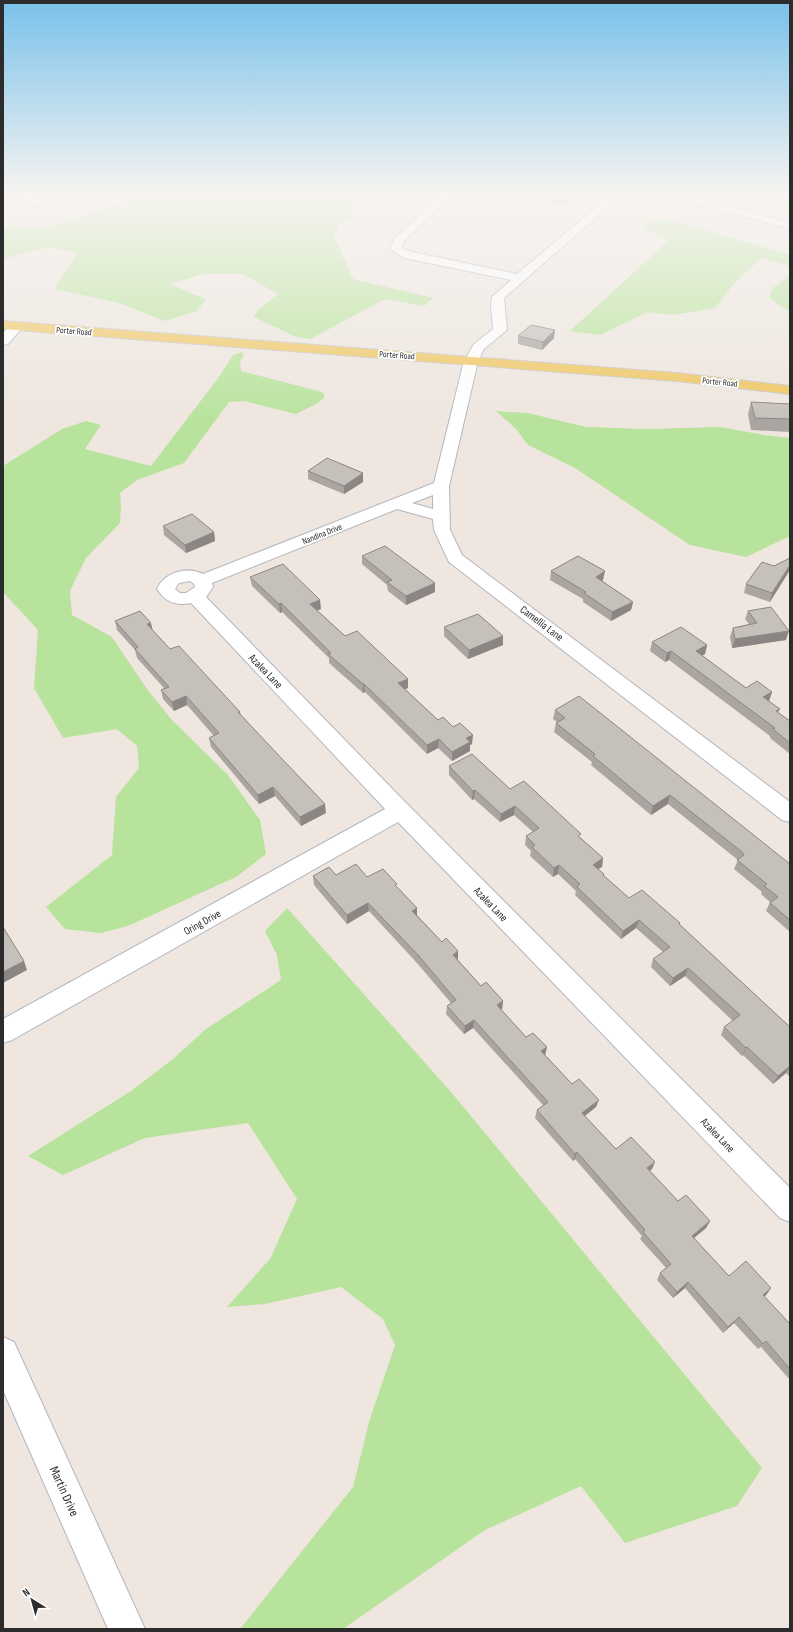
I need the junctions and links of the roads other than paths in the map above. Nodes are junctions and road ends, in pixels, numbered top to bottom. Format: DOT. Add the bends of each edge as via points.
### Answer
graph roads {
  1 [pos="477,269"];
  2 [pos="529,269"];
  3 [pos="519,278"];
  4 [pos="10,326"];
  5 [pos="3,341"];
  6 [pos="471,361"];
  7 [pos="790,390"];
  8 [pos="441,486"];
  9 [pos="396,504"];
  10 [pos="441,516"];
  11 [pos="199,589"];
  12 [pos="400,812"];
  13 [pos="790,814"];
  14 [pos="3,1032"];
  15 [pos="790,1208"];
  16 [pos="3,1353"];
  17 [pos="127,1629"];
  1 -- 3 [label="street"];
  2 -- 3 [label="street"];
  3 -- 6 [label="street" via="498,297 496,307 500,330 479,347"];
  4 -- 5 [label="street"];
  4 -- 6 [label="main road, Porter Road"];
  6 -- 7 [label="main road, Porter Road" via="679,377"];
  6 -- 8 [label="street, Camellia Lane"];
  8 -- 9 [label="street, Nandina Drive"];
  8 -- 10 [label="street, Camellia Lane"];
  9 -- 10 [label="street"];
  9 -- 11 [label="street, Nandina Drive"];
  10 -- 13 [label="street, Camellia Lane" via="442,530 455,558"];
  11 -- 12 [label="street, Azalea Lane"];
  12 -- 14 [label="street, Oring Drive"];
  12 -- 15 [label="street, Azalea Lane"];
  16 -- 17 [label="street, Martin Drive"];
}
